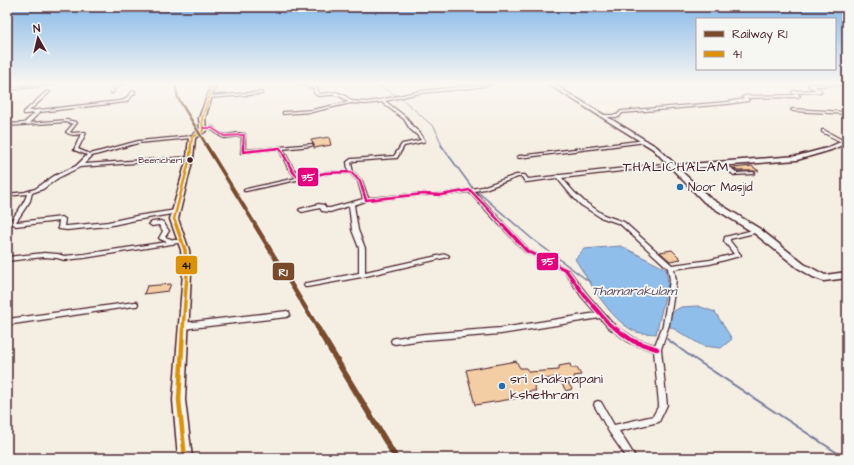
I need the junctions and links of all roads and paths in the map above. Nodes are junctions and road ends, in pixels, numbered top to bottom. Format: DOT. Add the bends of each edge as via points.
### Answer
graph roads {
  1 [pos="33,106"];
  2 [pos="87,106"];
  3 [pos="206,106"];
  4 [pos="335,106"];
  5 [pos="388,106"];
  6 [pos="586,106"];
  7 [pos="695,106"];
  8 [pos="793,110"];
  9 [pos="39,111"];
  10 [pos="846,112"];
  11 [pos="284,113"];
  12 [pos="603,116"];
  13 [pos="24,124"];
  14 [pos="7,125"];
  15 [pos="204,128"];
  16 [pos="823,132"];
  17 [pos="192,137"];
  18 [pos="644,141"];
  19 [pos="845,141"];
  20 [pos="311,145"];
  21 [pos="280,148"];
  22 [pos="90,155"];
  23 [pos="519,157"];
  24 [pos="190,158"];
  25 [pos="723,164"];
  26 [pos="81,166"];
  27 [pos="673,166"];
  28 [pos="351,172"];
  29 [pos="753,173"];
  30 [pos="558,176"];
  31 [pos="300,178"];
  32 [pos="246,190"];
  33 [pos="473,190"];
  34 [pos="30,193"];
  35 [pos="7,195"];
  36 [pos="366,200"];
  37 [pos="351,205"];
  38 [pos="302,210"];
  39 [pos="176,212"];
  40 [pos="152,224"];
  41 [pos="757,231"];
  42 [pos="180,244"];
  43 [pos="446,256"];
  44 [pos="7,259"];
  45 [pos="671,267"];
  46 [pos="362,275"];
  47 [pos="847,275"];
  48 [pos="307,285"];
  49 [pos="135,304"];
  50 [pos="287,314"];
  51 [pos="601,315"];
  52 [pos="7,322"];
  53 [pos="183,326"];
  54 [pos="395,341"];
  55 [pos="656,349"];
  56 [pos="598,405"];
  57 [pos="612,429"];
  58 [pos="185,458"];
  59 [pos="632,458"];
  1 -- 9 [label="street" via="25,113"];
  2 -- 9 [label="street"];
  3 -- 15 [label="main road" via="202,118"];
  4 -- 11 [label="street"];
  5 -- 28 [label="street" via="400,112 423,141 403,145 394,157 349,162"];
  6 -- 12 [label="main road"];
  7 -- 12 [label="street"];
  8 -- 10 [label="street"];
  9 -- 13 [label="street"];
  12 -- 18 [label="main road"];
  13 -- 14 [label="street"];
  13 -- 22 [label="street" via="67,121 75,123 68,132 84,133 76,150"];
  15 -- 17 [label="main road" via="202,133"];
  15 -- 21 [label="street" via="212,128 222,137 244,135 243,152"];
  16 -- 19 [label="street"];
  17 -- 22 [label="street" via="145,141"];
  17 -- 24 [label="main road"];
  18 -- 23 [label="street"];
  18 -- 27 [label="main road"];
  19 -- 25 [label="main road" via="829,149 796,158"];
  20 -- 21 [label="street"];
  21 -- 31 [label="street" via="285,154 290,170"];
  22 -- 26 [label="street"];
  24 -- 26 [label="street"];
  24 -- 39 [label="main road"];
  25 -- 27 [label="main road"];
  25 -- 29 [label="street" via="736,174"];
  26 -- 34 [label="street"];
  27 -- 30 [label="street"];
  27 -- 41 [label="main road" via="707,200"];
  28 -- 31 [label="street" via="325,173"];
  28 -- 36 [label="street" via="360,181"];
  30 -- 33 [label="street" via="527,181 523,176 518,176"];
  30 -- 45 [label="street" via="573,196 599,215 622,223"];
  31 -- 32 [label="street"];
  33 -- 36 [label="street" via="441,195 424,194"];
  33 -- 51 [label="street" via="527,251 566,270"];
  34 -- 35 [label="street"];
  34 -- 39 [label="street" via="13,222 16,224 62,219 61,228 67,228"];
  36 -- 37 [label="street"];
  37 -- 38 [label="street" via="327,211 319,206"];
  37 -- 46 [label="street" via="355,230 362,248"];
  39 -- 42 [label="main road" via="174,219"];
  40 -- 42 [label="street" via="160,223 166,231 162,238"];
  41 -- 45 [label="street" via="727,238 738,255"];
  41 -- 47 [label="main road" via="816,275 824,278"];
  42 -- 44 [label="street" via="64,258 44,255"];
  42 -- 53 [label="main road" via="187,273"];
  43 -- 46 [label="street"];
  45 -- 55 [label="street" via="673,280 666,324"];
  46 -- 48 [label="street"];
  49 -- 52 [label="street"];
  50 -- 53 [label="street"];
  51 -- 54 [label="street" via="501,331"];
  51 -- 55 [label="street" via="610,325 633,341"];
  53 -- 58 [label="main road" via="179,400"];
  55 -- 57 [label="street" via="663,405 656,419"];
  56 -- 57 [label="street"];
  57 -- 59 [label="street"];
}
